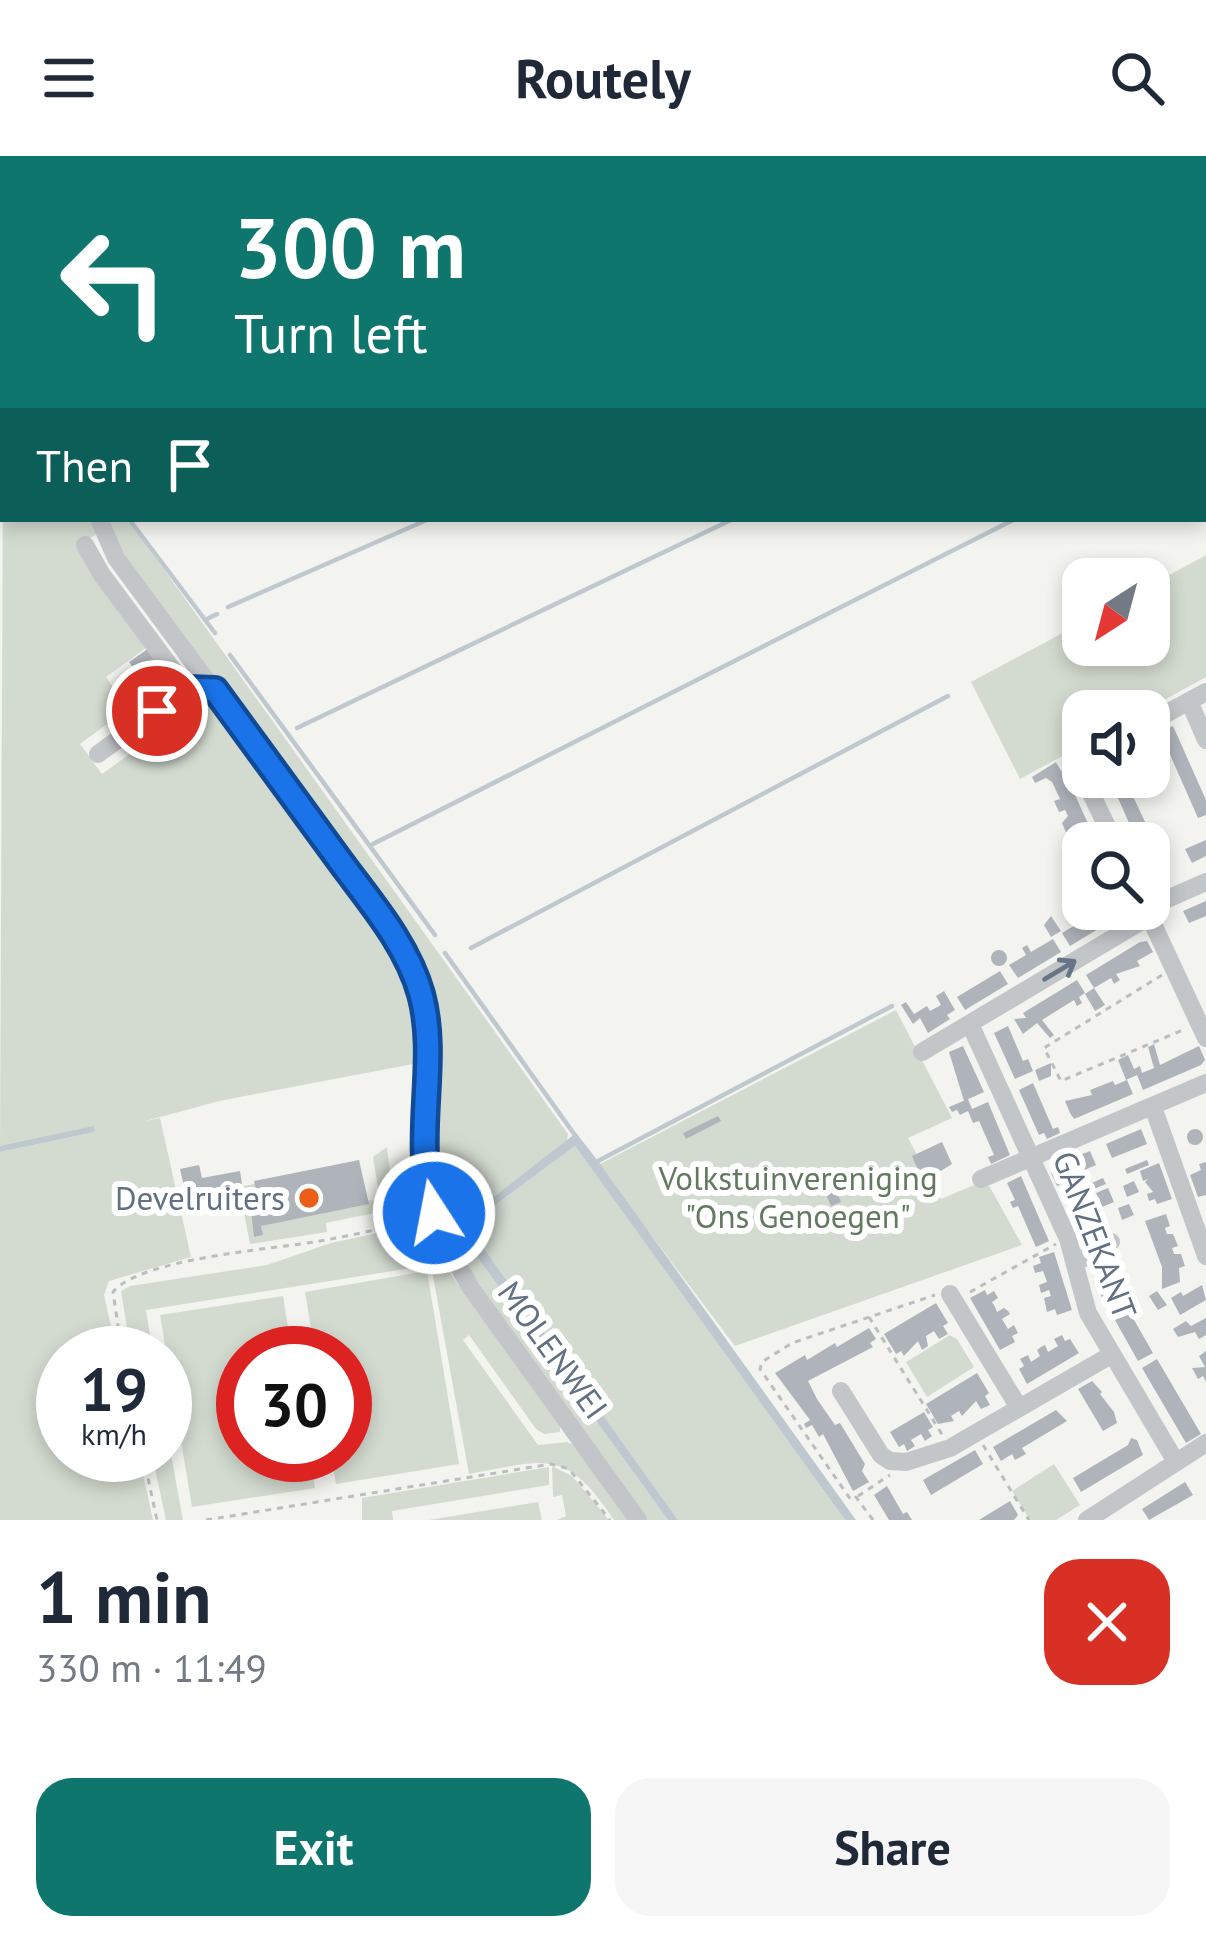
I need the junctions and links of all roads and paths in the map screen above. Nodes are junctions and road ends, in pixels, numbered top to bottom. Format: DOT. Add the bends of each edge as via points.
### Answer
graph roads {
  1 [pos="100,522"];
  2 [pos="85,545"];
  3 [pos="187,689"];
  4 [pos="215,690"];
  5 [pos="1197,696"];
  6 [pos="1170,711"];
  7 [pos="1206,740"];
  8 [pos="98,754"];
  9 [pos="1206,882"];
  10 [pos="1170,900"];
  11 [pos="1118,930"];
  12 [pos="1156,930"];
  13 [pos="1173,967"];
  14 [pos="970,1024"];
  15 [pos="1203,1030"];
  16 [pos="922,1052"];
  17 [pos="1206,1083"];
  18 [pos="1153,1107"];
  19 [pos="1034,1157"];
  20 [pos="981,1179"];
  21 [pos="434,1213"];
  22 [pos="1068,1239"];
  23 [pos="1111,1242"];
  24 [pos="1206,1256"];
  25 [pos="1075,1263"];
  26 [pos="950,1294"];
  27 [pos="869,1317"];
  28 [pos="118,1326"];
  29 [pos="1112,1355"];
  30 [pos="841,1391"];
  31 [pos="1018,1406"];
  32 [pos="976,1432"];
  33 [pos="1206,1443"];
  34 [pos="950,1448"];
  35 [pos="906,1462"];
  36 [pos="1176,1462"];
  37 [pos="149,1482"];
  38 [pos="856,1497"];
  39 [pos="158,1520"];
  40 [pos="206,1520"];
  41 [pos="610,1520"];
  42 [pos="638,1520"];
  43 [pos="873,1520"];
  44 [pos="1029,1520"];
  45 [pos="1087,1520"];
  1 -- 4 [label="street, MOLENWEI" via="116,558"];
  2 -- 3 [label="street"];
  3 -- 4 [label="street"];
  3 -- 8 [label="street"];
  4 -- 21 [label="street, MOLENWEI" via="410,964 427,1025 423,1154"];
  5 -- 6 [label="street"];
  5 -- 7 [label="street"];
  9 -- 10 [label="street"];
  14 -- 11 [label="street, one-way"];
  12 -- 13 [label="street"];
  13 -- 15 [label="street"];
  13 -- 15 [label="path" via="1045,1048 1061,1082"];
  14 -- 16 [label="street"];
  14 -- 19 [label="street, GANZEKANT"];
  17 -- 18 [label="street"];
  18 -- 19 [label="street"];
  18 -- 24 [label="street"];
  19 -- 20 [label="street"];
  19 -- 22 [label="street, GANZEKANT"];
  21 -- 28 [label="path" via="131,1278 113,1292"];
  21 -- 42 [label="street, MOLENWEI" via="471,1288"];
  22 -- 25 [label="street, GANZEKANT"];
  22 -- 26 [label="path" via="959,1298 956,1290"];
  23 -- 25 [label="street"];
  25 -- 29 [label="street, GANZEKANT" via="1088,1312"];
  26 -- 27 [label="path"];
  26 -- 31 [label="street"];
  27 -- 34 [label="path"];
  27 -- 38 [label="path" via="792,1343 760,1369"];
  29 -- 31 [label="street"];
  29 -- 36 [label="street, GANZEKANT"];
  30 -- 35 [label="street" via="880,1455"];
  31 -- 32 [label="street"];
  32 -- 34 [label="street"];
  32 -- 44 [label="path"];
  33 -- 36 [label="street"];
  34 -- 35 [label="street"];
  35 -- 38 [label="path"];
  36 -- 45 [label="street"];
  37 -- 39 [label="path"];
  38 -- 43 [label="path"];
  40 -- 41 [label="path" via="551,1464 569,1468"];
}
